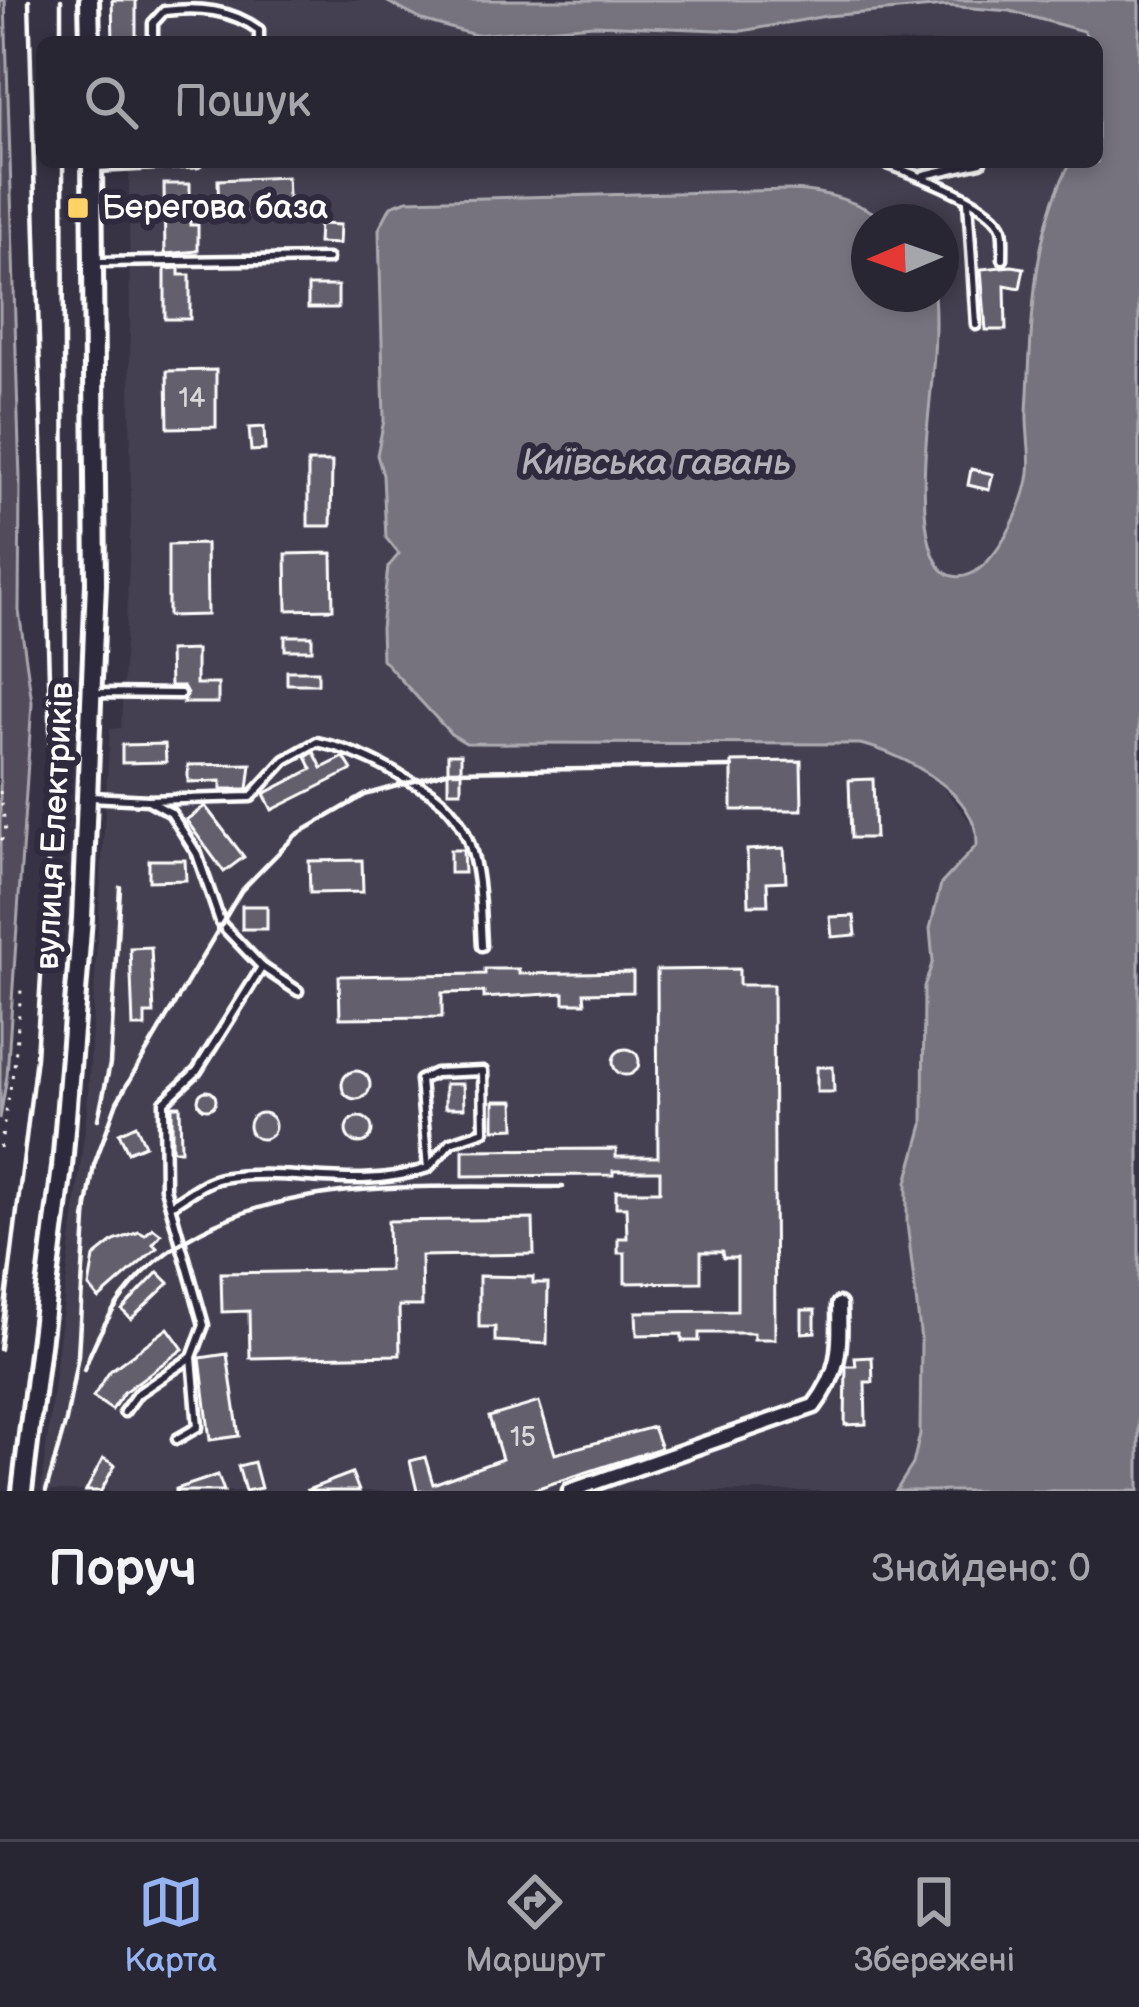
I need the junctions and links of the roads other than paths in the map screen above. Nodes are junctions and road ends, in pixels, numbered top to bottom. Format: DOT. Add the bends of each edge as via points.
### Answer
graph roads {
  1 [pos="89,0"];
  2 [pos="90,36"];
  3 [pos="153,36"];
  4 [pos="260,36"];
  5 [pos="92,168"];
  6 [pos="898,168"];
  7 [pos="955,168"];
  8 [pos="920,176"];
  9 [pos="968,201"];
  10 [pos="328,259"];
  11 [pos="1003,259"];
  12 [pos="94,262"];
  13 [pos="976,325"];
  14 [pos="92,693"];
  15 [pos="180,694"];
  16 [pos="87,797"];
  17 [pos="148,800"];
  18 [pos="482,946"];
  19 [pos="262,967"];
  20 [pos="298,991"];
  21 [pos="428,1168"];
  22 [pos="171,1205"];
  23 [pos="839,1305"];
  24 [pos="192,1357"];
  25 [pos="124,1412"];
  26 [pos="177,1439"];
  27 [pos="22,1491"];
  28 [pos="570,1491"];
  1 -- 2 [label="street"];
  3 -- 4 [label="lane" via="164,11 192,8 246,21"];
  5 -- 12 [label="street, вулиця Електриків"];
  6 -- 8 [label="lane"];
  7 -- 8 [label="lane"];
  8 -- 9 [label="lane"];
  9 -- 11 [label="lane" via="1002,228"];
  9 -- 13 [label="lane"];
  10 -- 12 [label="lane"];
  12 -- 14 [label="street, вулиця Електриків"];
  14 -- 15 [label="lane"];
  14 -- 16 [label="street, вулиця Електриків"];
  16 -- 17 [label="lane"];
  16 -- 27 [label="street, вулиця Електриків" via="71,1064"];
  17 -- 18 [label="lane" via="251,797 285,760 317,742 368,757 452,812 478,872"];
  17 -- 19 [label="lane" via="171,813 197,854 221,924"];
  19 -- 20 [label="lane"];
  19 -- 22 [label="lane" via="197,1071 164,1102"];
  21 -- 21 [label="lane" via="420,1080 483,1071 484,1131 451,1142"];
  21 -- 22 [label="lane" via="349,1182 216,1178"];
  22 -- 24 [label="lane" via="204,1325"];
  23 -- 28 [label="street" via="832,1382 814,1406"];
  24 -- 25 [label="lane" via="136,1394"];
  24 -- 26 [label="lane" via="198,1427"];
}
